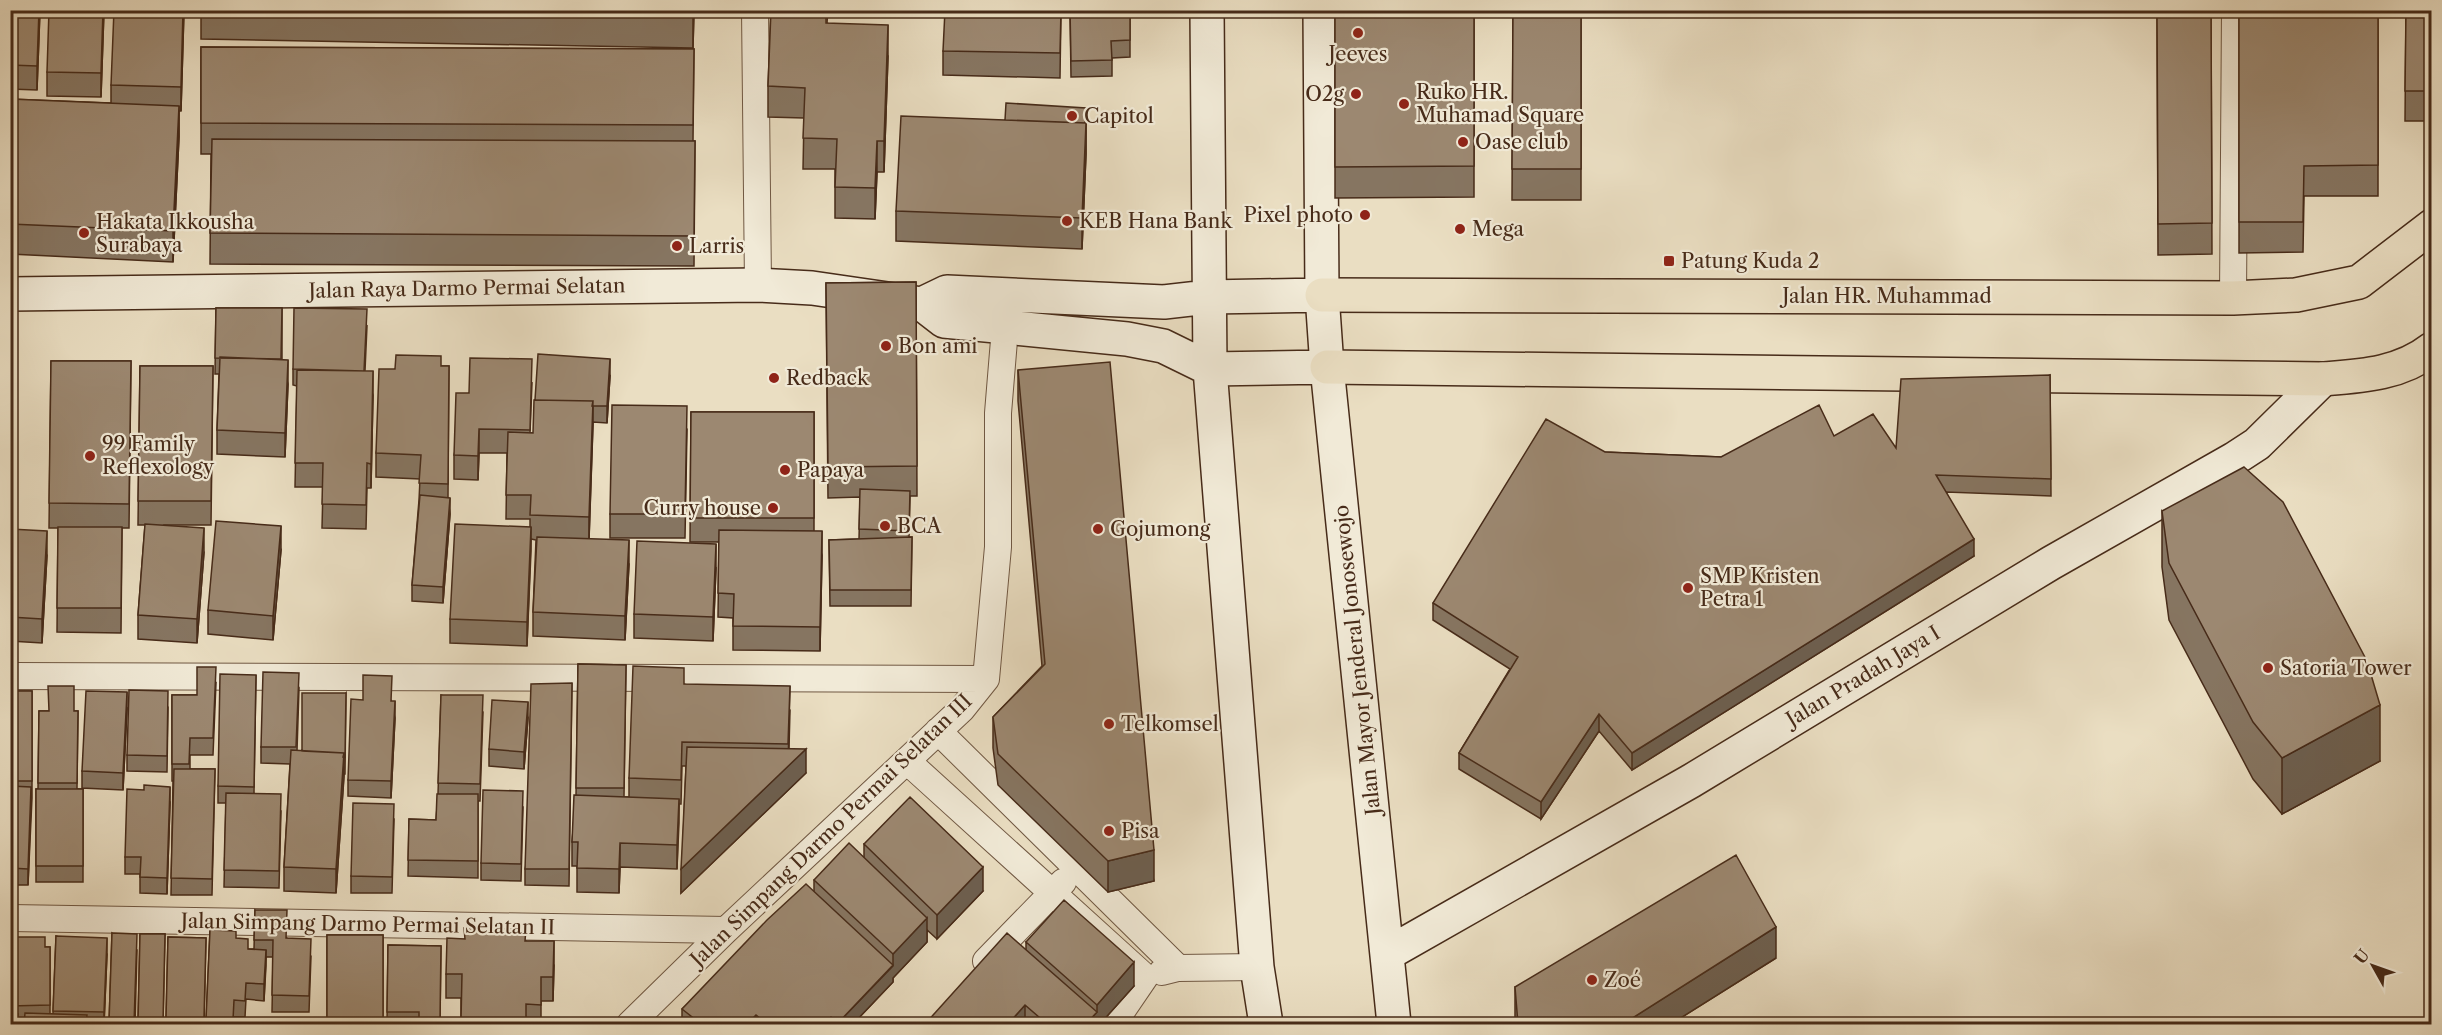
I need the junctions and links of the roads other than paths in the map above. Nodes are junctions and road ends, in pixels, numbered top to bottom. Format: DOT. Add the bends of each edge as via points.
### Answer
graph roads {
  1 [pos="755,10"];
  2 [pos="1207,10"];
  3 [pos="1320,10"];
  4 [pos="2235,10"];
  5 [pos="2432,226"];
  6 [pos="758,285"];
  7 [pos="10,294"];
  8 [pos="1322,295"];
  9 [pos="1208,297"];
  10 [pos="2233,298"];
  11 [pos="922,304"];
  12 [pos="1005,328"];
  13 [pos="2432,349"];
  14 [pos="1327,367"];
  15 [pos="1210,369"];
  16 [pos="2324,378"];
  17 [pos="10,676"];
  18 [pos="986,679"];
  19 [pos="938,731"];
  20 [pos="908,762"];
  21 [pos="1076,870"];
  22 [pos="1052,894"];
  23 [pos="10,918"];
  24 [pos="726,930"];
  25 [pos="1387,954"];
  26 [pos="1257,967"];
  27 [pos="1178,968"];
  28 [pos="972,975"];
  29 [pos="1145,977"];
  30 [pos="630,1024"];
  31 [pos="1113,1024"];
  32 [pos="1266,1024"];
  33 [pos="1394,1024"];
  1 -- 6 [label="street"];
  2 -- 9 [label="street"];
  3 -- 8 [label="street, Jalan Mayor Jenderal Jonosewojo"];
  4 -- 10 [label="street"];
  5 -- 10 [label="main road, Jalan HR. Muhammad" via="2359,282 2296,295"];
  6 -- 7 [label="street, Jalan Raya Darmo Permai Selatan"];
  6 -- 11 [label="street, Jalan Raya Darmo Permai Selatan" via="812,288"];
  8 -- 9 [label="street"];
  8 -- 10 [label="main road, Jalan HR. Muhammad"];
  8 -- 14 [label="street, Jalan Mayor Jenderal Jonosewojo"];
  9 -- 11 [label="street" via="1164,302 947,292"];
  9 -- 15 [label="street"];
  11 -- 12 [label="street, Jalan Raya Darmo Permai Selatan" via="944,321"];
  12 -- 15 [label="street, Jalan Raya Darmo Permai Selatan" via="1163,345"];
  12 -- 18 [label="street, Jalan Simpang Darmo Permai Selatan III" via="998,413 998,547"];
  13 -- 16 [label="main road" via="2416,362 2369,376"];
  14 -- 15 [label="street"];
  14 -- 16 [label="main road"];
  14 -- 25 [label="street, Jalan Mayor Jenderal Jonosewojo"];
  15 -- 26 [label="street"];
  16 -- 25 [label="street, Jalan Pradah Jaya I" via="2257,444 2234,459 2051,563 1691,781"];
  17 -- 18 [label="street"];
  18 -- 19 [label="street, Jalan Simpang Darmo Permai Selatan III" via="962,710"];
  19 -- 20 [label="street, Jalan Simpang Darmo Permai Selatan III"];
  19 -- 21 [label="street"];
  20 -- 22 [label="street"];
  20 -- 24 [label="street, Jalan Simpang Darmo Permai Selatan III"];
  21 -- 22 [label="street"];
  21 -- 27 [label="street"];
  22 -- 28 [label="street"];
  22 -- 29 [label="street"];
  23 -- 24 [label="street, Jalan Simpang Darmo Permai Selatan II"];
  24 -- 30 [label="street, Jalan Simpang Darmo Permai Selatan III"];
  25 -- 33 [label="street, Jalan Mayor Jenderal Jonosewojo"];
  26 -- 27 [label="street"];
  26 -- 32 [label="street"];
  27 -- 29 [label="street"];
  29 -- 31 [label="street"];
}
